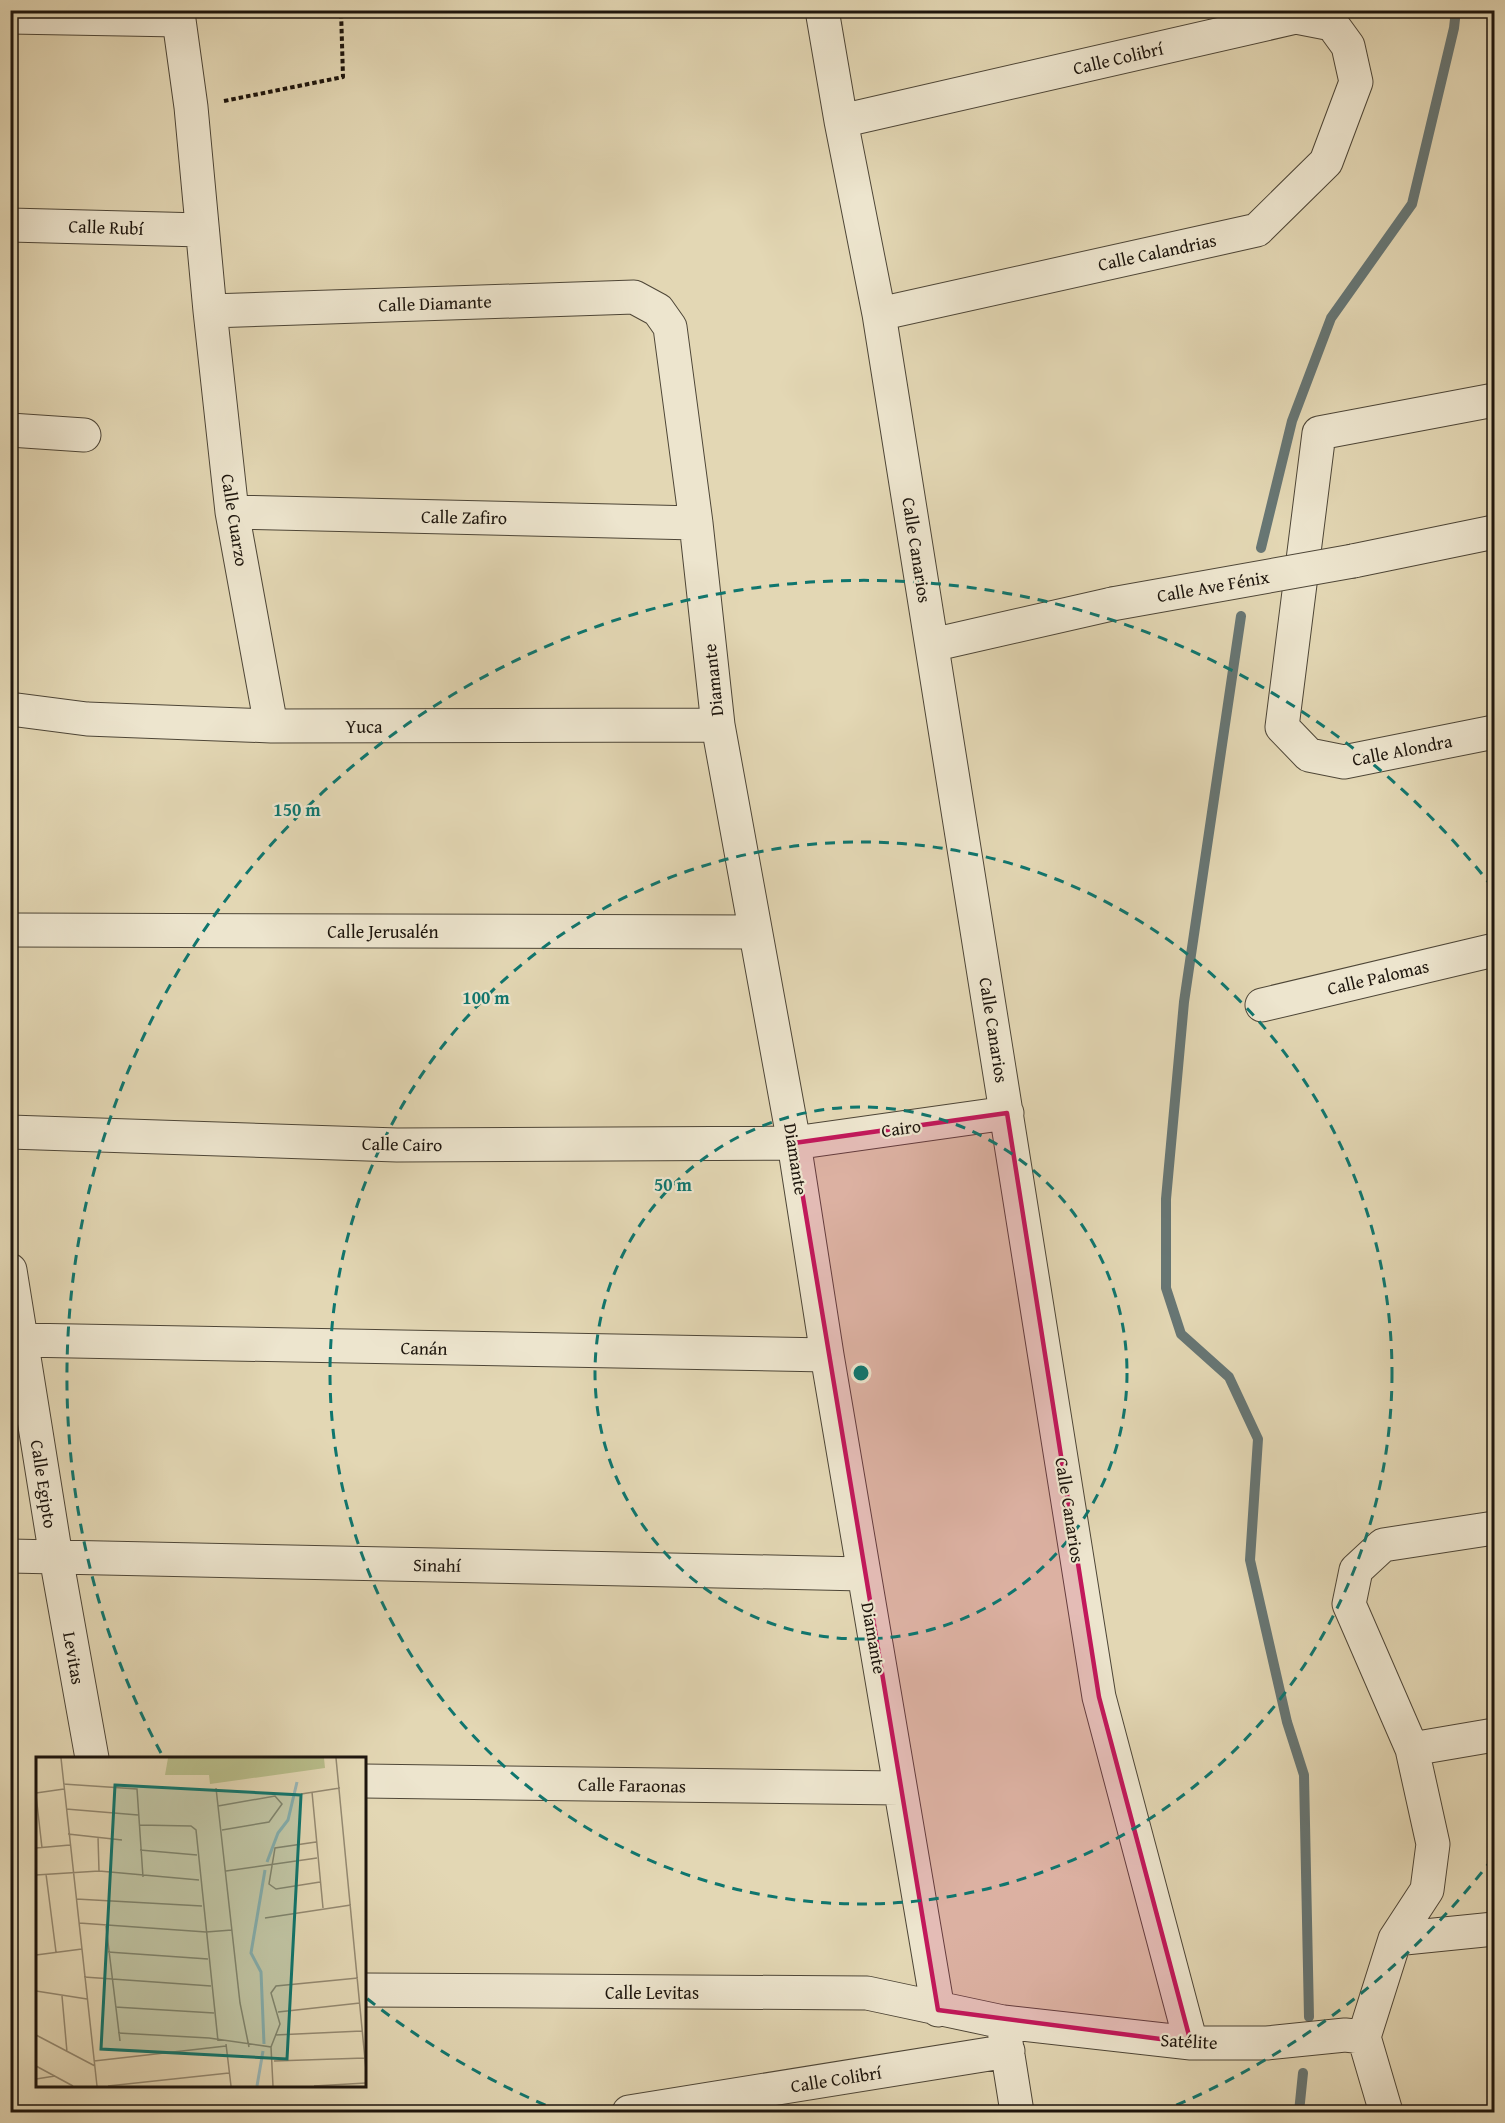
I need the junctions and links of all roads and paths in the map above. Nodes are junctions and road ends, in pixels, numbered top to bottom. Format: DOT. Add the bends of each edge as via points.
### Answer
graph roads {
  1 [pos="340,10"];
  2 [pos="822,10"];
  3 [pos="10,17"];
  4 [pos="1356,82"];
  5 [pos="191,107"];
  6 [pos="841,121"];
  7 [pos="10,225"];
  8 [pos="202,230"];
  9 [pos="658,310"];
  10 [pos="210,312"];
  11 [pos="879,314"];
  12 [pos="1494,400"];
  13 [pos="10,430"];
  14 [pos="84,435"];
  15 [pos="232,512"];
  16 [pos="696,523"];
  17 [pos="1494,532"];
  18 [pos="932,645"];
  19 [pos="10,709"];
  20 [pos="718,725"];
  21 [pos="272,726"];
  22 [pos="1494,732"];
  23 [pos="10,930"];
  24 [pos="755,932"];
  25 [pos="1494,950"];
  26 [pos="1262,1005"];
  27 [pos="1007,1113"];
  28 [pos="10,1132"];
  29 [pos="794,1143"];
  30 [pos="10,1270"];
  31 [pos="21,1341"];
  32 [pos="826,1355"];
  33 [pos="1494,1528"];
  34 [pos="10,1556"];
  35 [pos="56,1557"];
  36 [pos="863,1574"];
  37 [pos="1494,1736"];
  38 [pos="1412,1749"];
  39 [pos="92,1757"];
  40 [pos="366,1781"];
  41 [pos="899,1788"];
  42 [pos="1494,1929"];
  43 [pos="1395,1939"];
  44 [pos="366,1990"];
  45 [pos="938,2010"];
  46 [pos="1005,2036"];
  47 [pos="1355,2036"];
  48 [pos="1191,2043"];
  49 [pos="629,2112"];
  50 [pos="1017,2112"];
  51 [pos="1386,2112"];
  1 -- 5 [label="path" via="343,77"];
  2 -- 6 [label="street, Calle Canarios"];
  3 -- 5 [label="street, Calle Cuarzo" via="179,20"];
  4 -- 6 [label="street, Calle Colibrí" via="1348,46 1332,24 1296,17"];
  4 -- 11 [label="street, Calle Calandrias" via="1326,162 1257,230"];
  5 -- 8 [label="street, Calle Cuarzo"];
  6 -- 11 [label="street, Calle Canarios"];
  7 -- 8 [label="street, Calle Rubí"];
  8 -- 10 [label="street, Calle Cuarzo"];
  9 -- 10 [label="street, Calle Diamante" via="634,297"];
  9 -- 16 [label="street, Diamante" via="670,327"];
  10 -- 15 [label="street, Calle Cuarzo"];
  11 -- 18 [label="street, Calle Canarios"];
  12 -- 22 [label="street, Calle Alondra" via="1319,433 1282,727 1309,755 1344,762"];
  13 -- 14 [label="street"];
  15 -- 16 [label="street, Calle Zafiro"];
  15 -- 21 [label="street, Calle Cuarzo"];
  16 -- 20 [label="street, Diamante"];
  17 -- 18 [label="street, Calle Ave Fénix, bridge" via="1112,604"];
  18 -- 27 [label="street, Calle Canarios"];
  19 -- 21 [label="street, Yuca" via="87,719"];
  20 -- 21 [label="street, Yuca"];
  20 -- 24 [label="street, Diamante"];
  23 -- 24 [label="street, Calle Jerusalén"];
  24 -- 29 [label="street, Diamante"];
  25 -- 26 [label="street, Calle Palomas"];
  27 -- 29 [label="street, Cairo"];
  27 -- 48 [label="street, Calle Canarios" via="1099,1697"];
  28 -- 29 [label="street, Calle Cairo" via="397,1145"];
  29 -- 32 [label="street, Diamante"];
  30 -- 31 [label="street, Calle Egipto"];
  31 -- 32 [label="street, Canán"];
  31 -- 35 [label="street, Calle Egipto"];
  32 -- 36 [label="street, Diamante"];
  33 -- 38 [label="street" via="1383,1545 1356,1570 1349,1604"];
  34 -- 35 [label="street, Sinahí"];
  35 -- 36 [label="street, Sinahí"];
  35 -- 39 [label="street, Levitas"];
  36 -- 41 [label="street, Diamante"];
  37 -- 38 [label="street"];
  38 -- 43 [label="street" via="1433,1844 1427,1890"];
  40 -- 41 [label="street, Calle Faraonas"];
  41 -- 45 [label="street, Diamante"];
  42 -- 43 [label="street"];
  43 -- 47 [label="street"];
  44 -- 45 [label="street, Calle Levitas" via="867,1993"];
  45 -- 46 [label="street, Satélite"];
  46 -- 48 [label="street, Satélite"];
  46 -- 49 [label="street, Calle Colibrí"];
  46 -- 50 [label="street"];
  47 -- 48 [label="street, Satélite" via="1267,2043"];
  47 -- 51 [label="street"];
}
